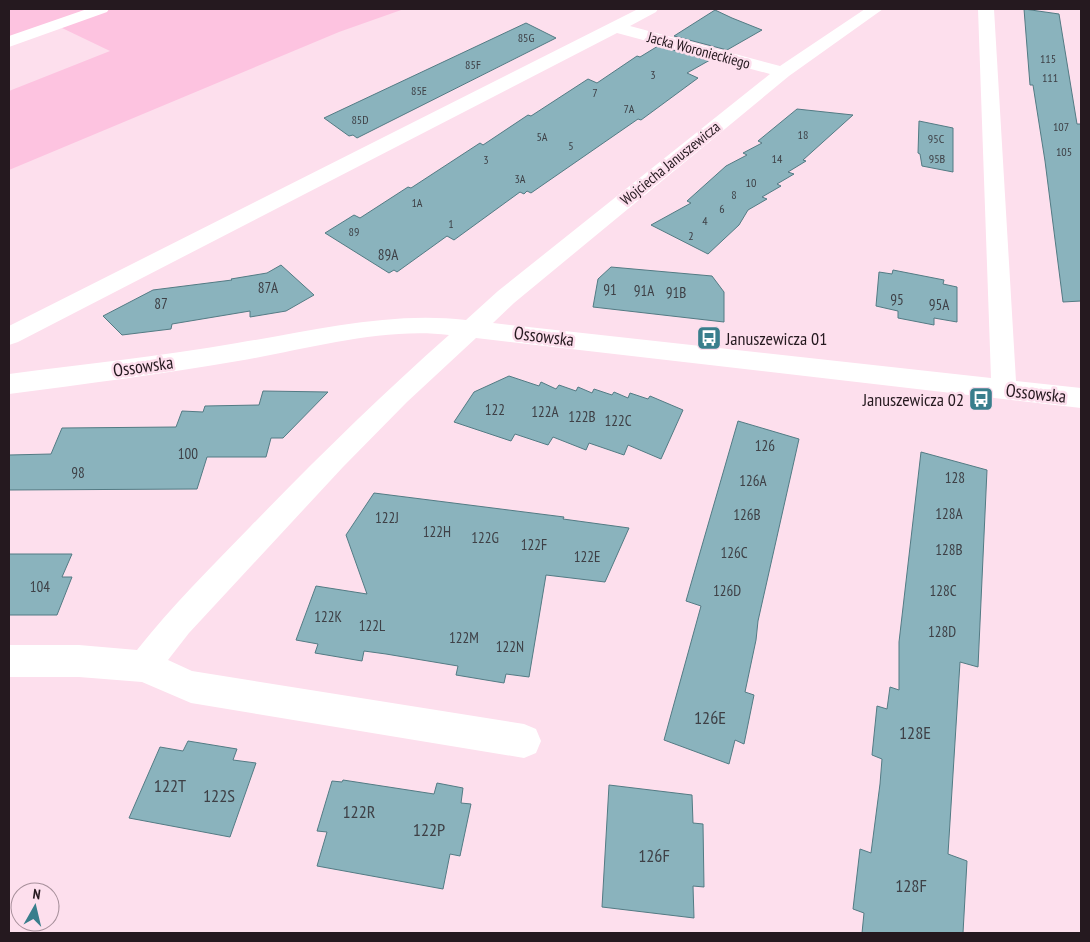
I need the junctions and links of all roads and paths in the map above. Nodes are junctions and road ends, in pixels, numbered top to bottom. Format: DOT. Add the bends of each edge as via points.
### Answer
graph roads {
  1 [pos="101,9"];
  2 [pos="650,9"];
  3 [pos="875,9"];
  4 [pos="986,9"];
  5 [pos="615,27"];
  6 [pos="9,42"];
  7 [pos="783,72"];
  8 [pos="472,328"];
  9 [pos="9,336"];
  10 [pos="9,384"];
  11 [pos="1004,389"];
  12 [pos="1081,398"];
  13 [pos="9,661"];
  14 [pos="144,666"];
  15 [pos="524,741"];
  1 -- 6 [label="street"];
  2 -- 5 [label="street"];
  3 -- 7 [label="street, Wojciecha Januszewicza"];
  4 -- 11 [label="street"];
  5 -- 7 [label="street, Jacka Woronieckiego"];
  5 -- 9 [label="street"];
  7 -- 8 [label="street, Wojciecha Januszewicza" via="611,210"];
  8 -- 10 [label="street, Ossowska" via="396,326 236,353"];
  8 -- 11 [label="street, Ossowska"];
  8 -- 14 [label="street, Wojciecha Januszewicza" via="333,459 178,623"];
  11 -- 12 [label="street, Ossowska"];
  13 -- 14 [label="street" via="79,661"];
  14 -- 15 [label="street" via="191,687"];
}
